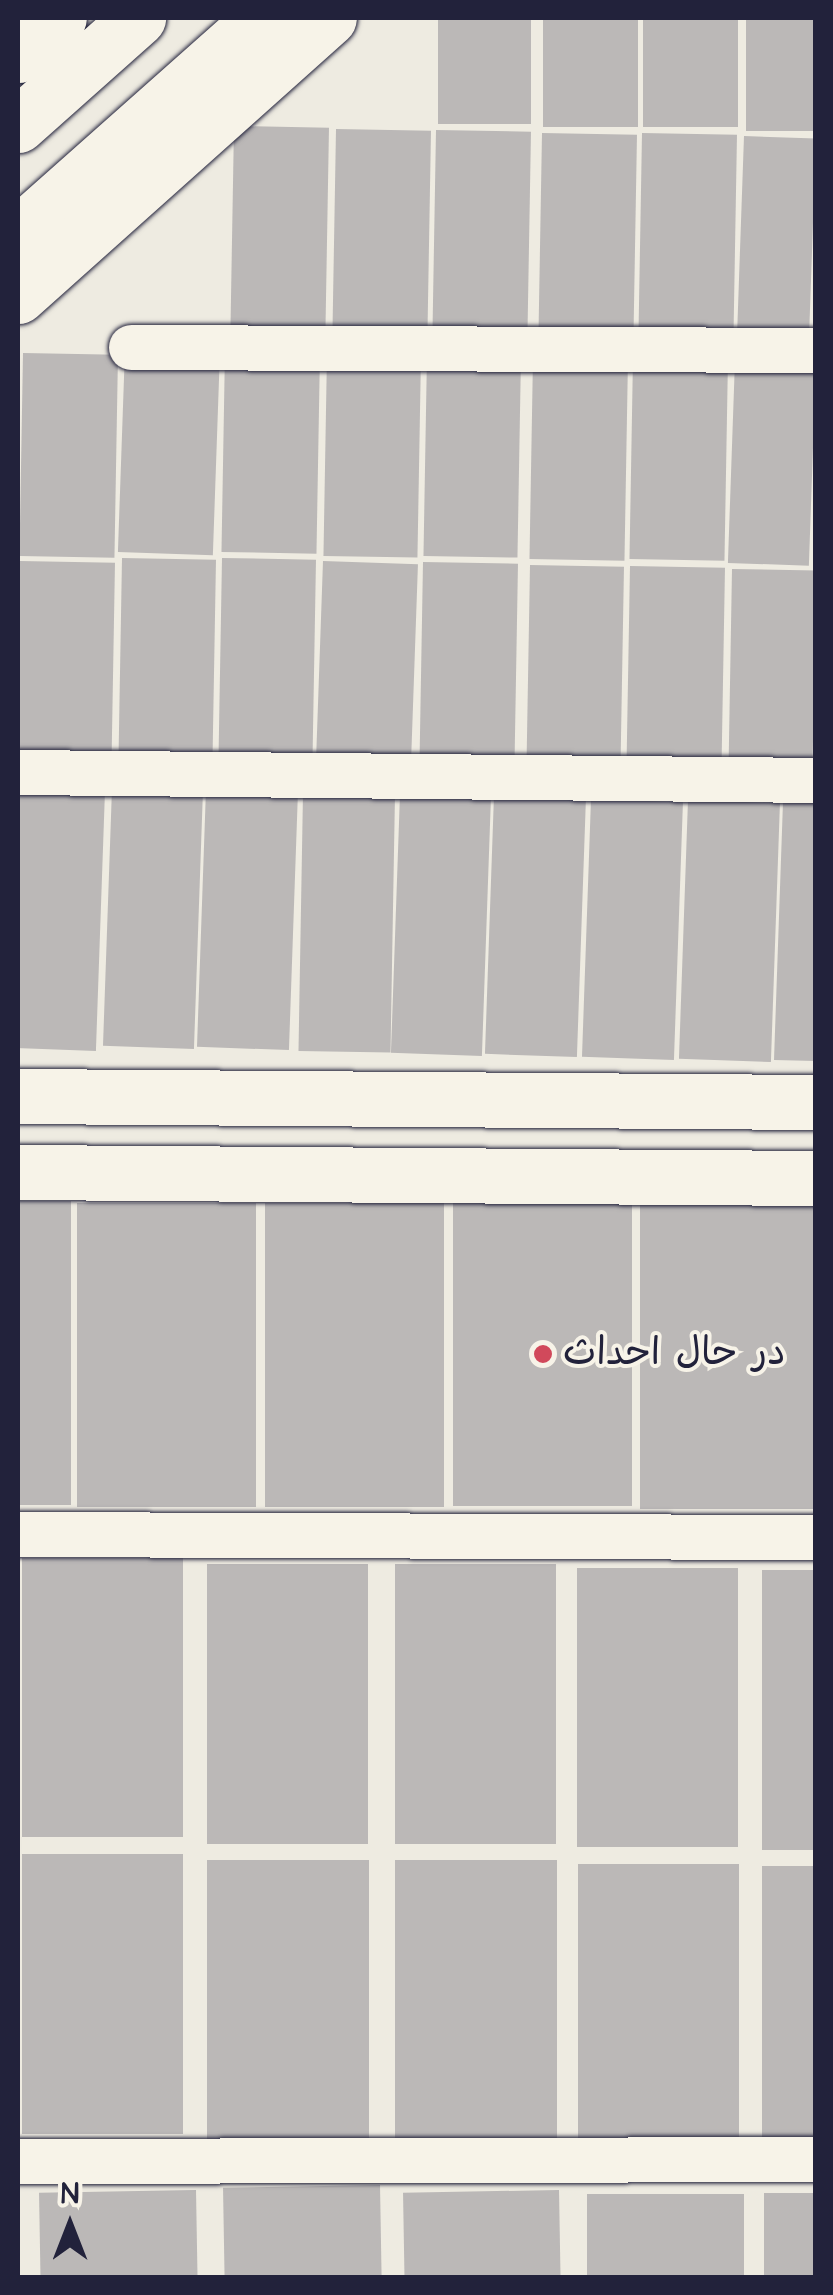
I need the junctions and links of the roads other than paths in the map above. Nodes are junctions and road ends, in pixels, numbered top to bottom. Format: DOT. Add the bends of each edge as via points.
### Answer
graph roads {
  1 [pos="60,18"];
  2 [pos="138,18"];
  3 [pos="261,18"];
  4 [pos="329,18"];
  5 [pos="18,55"];
  6 [pos="18,126"];
  7 [pos="18,234"];
  8 [pos="18,296"];
  9 [pos="131,347"];
  10 [pos="816,350"];
  11 [pos="18,772"];
  12 [pos="816,780"];
  13 [pos="18,1096"];
  14 [pos="816,1102"];
  15 [pos="18,1172"];
  16 [pos="816,1178"];
  17 [pos="18,1534"];
  18 [pos="816,1537"];
  19 [pos="816,2159"];
  20 [pos="18,2161"];
  1 -- 5 [label="street"];
  2 -- 6 [label="street"];
  3 -- 7 [label="street"];
  4 -- 8 [label="street"];
  9 -- 10 [label="street"];
  11 -- 12 [label="street"];
  13 -- 14 [label="street"];
  15 -- 16 [label="street"];
  17 -- 18 [label="street"];
  19 -- 20 [label="street"];
}
